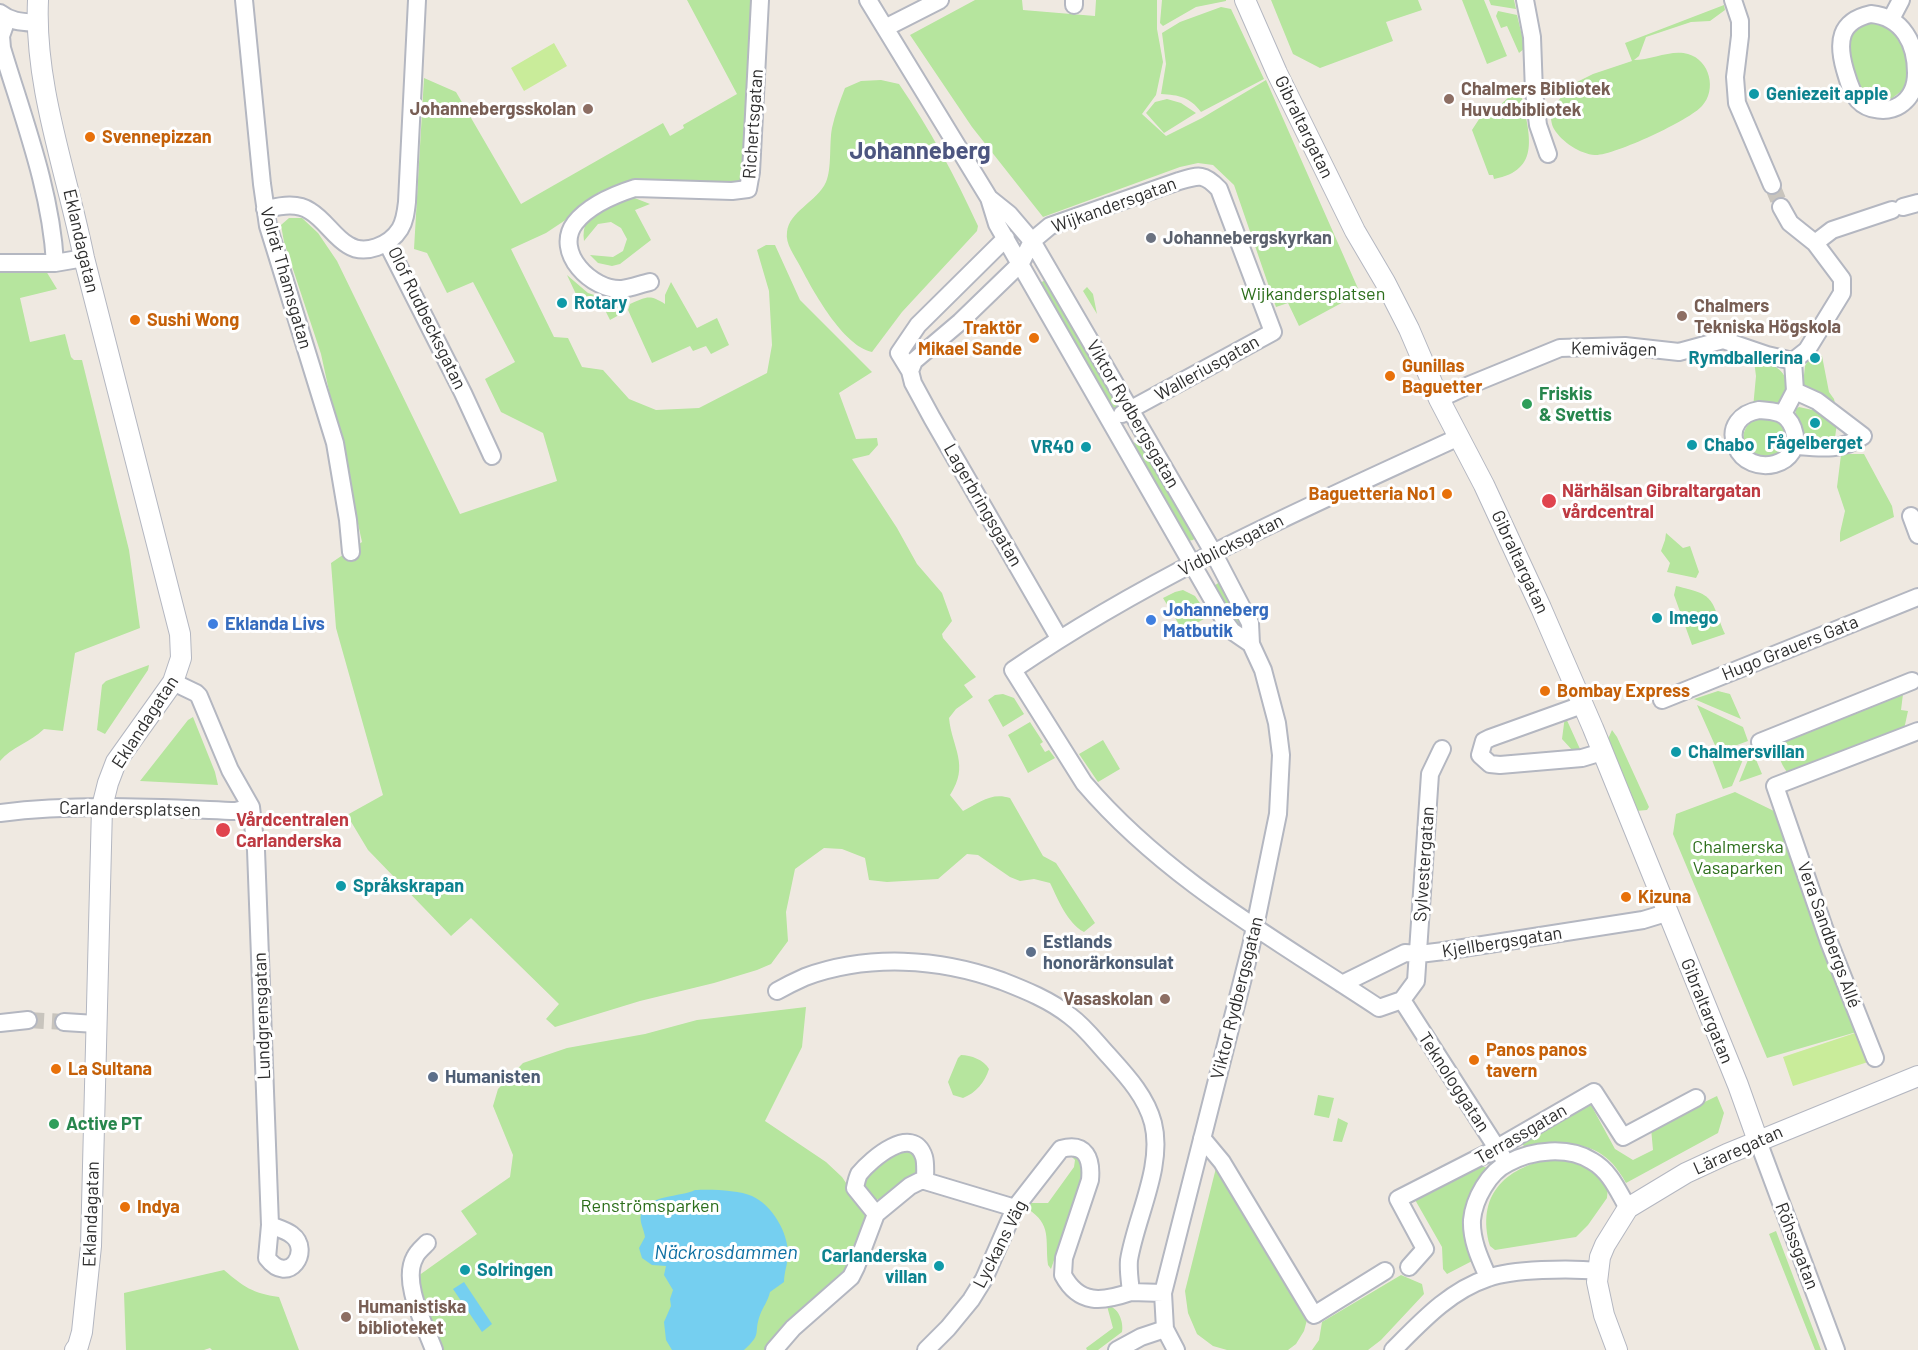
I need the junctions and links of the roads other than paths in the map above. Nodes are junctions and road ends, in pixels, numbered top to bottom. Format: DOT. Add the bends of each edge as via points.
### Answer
graph roads {
  1 [pos="38,0"];
  2 [pos="244,0"];
  3 [pos="417,0"];
  4 [pos="760,0"];
  5 [pos="868,0"];
  6 [pos="940,0"];
  7 [pos="1245,0"];
  8 [pos="1525,0"];
  9 [pos="1733,0"];
  10 [pos="1901,0"];
  11 [pos="4,16"];
  12 [pos="1891,19"];
  13 [pos="37,23"];
  14 [pos="885,28"];
  15 [pos="1548,154"];
  16 [pos="1772,185"];
  17 [pos="989,198"];
  18 [pos="1781,207"];
  19 [pos="1904,207"];
  20 [pos="265,209"];
  21 [pos="1006,238"];
  22 [pos="1032,241"];
  23 [pos="387,243"];
  24 [pos="1815,243"];
  25 [pos="84,258"];
  26 [pos="0,263"];
  27 [pos="55,263"];
  28 [pos="1021,263"];
  29 [pos="650,282"];
  30 [pos="1273,332"];
  31 [pos="1794,361"];
  32 [pos="910,371"];
  33 [pos="1795,392"];
  34 [pos="1439,399"];
  35 [pos="1129,410"];
  36 [pos="1783,414"];
  37 [pos="1110,420"];
  38 [pos="1459,437"];
  39 [pos="1796,446"];
  40 [pos="492,456"];
  41 [pos="1911,516"];
  42 [pos="1918,535"];
  43 [pos="351,552"];
  44 [pos="1213,552"];
  45 [pos="1192,564"];
  46 [pos="1918,597"];
  47 [pos="1059,638"];
  48 [pos="1251,644"];
  49 [pos="1912,681"];
  50 [pos="172,682"];
  51 [pos="1662,700"];
  52 [pos="1582,705"];
  53 [pos="1918,731"];
  54 [pos="1760,742"];
  55 [pos="1442,749"];
  56 [pos="1602,752"];
  57 [pos="102,807"];
  58 [pos="251,807"];
  59 [pos="0,813"];
  60 [pos="1666,913"];
  61 [pos="1255,928"];
  62 [pos="1419,954"];
  63 [pos="1342,984"];
  64 [pos="777,991"];
  65 [pos="1402,1000"];
  66 [pos="28,1020"];
  67 [pos="64,1022"];
  68 [pos="0,1023"];
  69 [pos="96,1024"];
  70 [pos="1875,1058"];
  71 [pos="1918,1076"];
  72 [pos="1696,1098"];
  73 [pos="1202,1138"];
  74 [pos="1758,1141"];
  75 [pos="1502,1156"];
  76 [pos="925,1181"];
  77 [pos="1015,1208"];
  78 [pos="1628,1208"];
  79 [pos="876,1214"];
  80 [pos="270,1225"];
  81 [pos="427,1243"];
  82 [pos="1409,1267"];
  83 [pos="1385,1271"];
  84 [pos="1598,1271"];
  85 [pos="1488,1277"];
  86 [pos="1131,1292"];
  87 [pos="1163,1293"];
  88 [pos="1165,1329"];
  89 [pos="75,1350"];
  90 [pos="434,1350"];
  91 [pos="774,1350"];
  92 [pos="926,1350"];
  93 [pos="1117,1350"];
  94 [pos="1176,1350"];
  95 [pos="1393,1350"];
  96 [pos="1617,1350"];
  97 [pos="1836,1350"];
  1 -- 13 [label="street, Eklandagatan"];
  2 -- 20 [label="street, Volrat Thamsgatan"];
  3 -- 23 [label="street, Olof Rudbecksgatan" via="407,202 400,230"];
  4 -- 29 [label="street, Richertsgatan" via="748,189 635,188 602,201 574,224 568,238 581,272 595,283 621,289"];
  5 -- 14 [label="street, Viktor Rydbergsgatan"];
  6 -- 14 [label="street"];
  7 -- 34 [label="street, Gibraltargatan" via="1355,231 1409,329"];
  8 -- 15 [label="street" via="1532,37 1538,125"];
  9 -- 16 [label="street" via="1740,21 1737,103"];
  10 -- 12 [label="street"];
  11 -- 13 [label="street"];
  11 -- 27 [label="street, Eklandagatan" via="2,48 44,190"];
  12 -- 12 [label="street" via="1883,15 1862,16 1848,26 1840,51 1853,92 1858,100 1876,110 1887,110 1904,102 1916,80 1911,43 1904,29"];
  13 -- 25 [label="street, Eklandagatan" via="42,80"];
  14 -- 17 [label="street, Viktor Rydbergsgatan"];
  17 -- 21 [label="street, Viktor Rydbergsgatan"];
  17 -- 22 [label="street, Viktor Rydbergsgatan" via="1009,213"];
  18 -- 24 [label="street" via="1790,223"];
  19 -- 24 [label="street" via="1832,230"];
  20 -- 23 [label="street" via="290,206 309,210 352,247 373,249"];
  20 -- 43 [label="street, Volrat Thamsgatan" via="335,443"];
  21 -- 28 [label="street, Viktor Rydbergsgatan"];
  21 -- 32 [label="street" via="909,336 899,353"];
  22 -- 28 [label="street, Wijkandersgatan"];
  22 -- 30 [label="street, Wijkandersgatan" via="1050,226 1089,211 1197,176 1209,178 1219,189"];
  22 -- 35 [label="street, Viktor Rydbergsgatan"];
  23 -- 40 [label="street, Olof Rudbecksgatan"];
  24 -- 31 [label="street" via="1842,279 1842,293 1807,350"];
  25 -- 27 [label="street"];
  25 -- 50 [label="street, Eklandagatan" via="180,634 181,657"];
  26 -- 27 [label="street"];
  28 -- 32 [label="street, Wijkandersgatan" via="914,361"];
  28 -- 37 [label="street, Viktor Rydbergsgatan"];
  30 -- 35 [label="street, Walleriusgatan"];
  31 -- 33 [label="street"];
  31 -- 34 [label="street, Kemivägen" via="1723,340 1679,352 1625,346 1560,348"];
  32 -- 47 [label="street, Lagerbringsgatan" via="932,418"];
  33 -- 36 [label="street"];
  33 -- 39 [label="street" via="1817,401 1863,436 1841,448"];
  34 -- 38 [label="street, Gibraltargatan"];
  35 -- 37 [label="street, Walleriusgatan"];
  35 -- 44 [label="street, Viktor Rydbergsgatan"];
  36 -- 39 [label="street" via="1791,422"];
  36 -- 39 [label="street" via="1759,410 1744,414 1735,426 1734,444 1744,459 1760,465 1781,462"];
  37 -- 45 [label="street, Viktor Rydbergsgatan"];
  38 -- 44 [label="street, Vidblicksgatan"];
  38 -- 52 [label="street, Gibraltargatan"];
  41 -- 42 [label="street"];
  44 -- 45 [label="street, Vidblicksgatan"];
  44 -- 48 [label="street, Viktor Rydbergsgatan" via="1250,623"];
  45 -- 47 [label="street, Vidblicksgatan"];
  45 -- 48 [label="street, Viktor Rydbergsgatan" via="1226,623"];
  46 -- 51 [label="street, Hugo Grauers Gata"];
  47 -- 61 [label="street, Vidblicksgatan" via="1012,670 1084,783 1177,873"];
  48 -- 61 [label="street, Viktor Rydbergsgatan" via="1272,700 1281,755 1278,814"];
  49 -- 54 [label="street"];
  50 -- 57 [label="street, Eklandagatan" via="116,762"];
  50 -- 58 [label="street" via="199,696 230,770"];
  52 -- 56 [label="street, Gibraltargatan"];
  52 -- 56 [label="street" via="1490,738 1484,741 1480,755 1490,764 1500,765 1582,758"];
  53 -- 70 [label="street, Vera Sandbergs Allé" via="1775,786 1829,942"];
  55 -- 62 [label="street, Sylvestergatan" via="1430,774"];
  56 -- 60 [label="street, Gibraltargatan"];
  57 -- 58 [label="street, Carlandersplatsen" via="236,811"];
  57 -- 59 [label="street, Carlandersplatsen"];
  57 -- 69 [label="street, Eklandagatan"];
  58 -- 80 [label="street, Lundgrensgatan" via="256,850"];
  60 -- 62 [label="street, Kjellbergsgatan"];
  60 -- 74 [label="street, Gibraltargatan"];
  61 -- 63 [label="street"];
  61 -- 73 [label="street, Viktor Rydbergsgatan"];
  62 -- 63 [label="street, Kjellbergsgatan" via="1405,953"];
  62 -- 65 [label="street, Sylvestergatan" via="1416,981"];
  63 -- 65 [label="street" via="1379,1008"];
  64 -- 86 [label="street" via="806,977 859,964 941,964 1019,987 1069,1015 1140,1093 1153,1123 1154,1166 1129,1262"];
  65 -- 75 [label="street, Teknologgatan"];
  66 -- 68 [label="street"];
  67 -- 69 [label="street"];
  69 -- 89 [label="street, Eklandagatan" via="91,1246 82,1332"];
  71 -- 74 [label="street, Läraregatan"];
  72 -- 75 [label="street, Terrassgatan" via="1623,1137 1594,1092"];
  73 -- 83 [label="street" via="1222,1162 1314,1315"];
  73 -- 87 [label="street, Viktor Rydbergsgatan"];
  74 -- 78 [label="street, Läraregatan" via="1686,1173"];
  74 -- 97 [label="street, Röhssgatan"];
  75 -- 78 [label="street" via="1564,1151 1584,1157 1611,1177"];
  75 -- 82 [label="street, Terrassgatan" via="1398,1199 1425,1249"];
  75 -- 85 [label="street" via="1474,1209 1472,1221 1474,1242"];
  76 -- 77 [label="street"];
  76 -- 79 [label="street" via="910,1186"];
  76 -- 79 [label="street" via="922,1152 910,1143 896,1144 858,1176 855,1188"];
  77 -- 86 [label="street, Lyckans Väg" via="1058,1151 1071,1147 1082,1150 1090,1164 1090,1180 1062,1273 1073,1289 1086,1298 1103,1299"];
  77 -- 92 [label="street, Lyckans Väg" via="971,1300"];
  78 -- 84 [label="street, Läraregatan" via="1605,1245"];
  79 -- 91 [label="street" via="851,1277"];
  81 -- 90 [label="street" via="415,1256 410,1284"];
  84 -- 85 [label="street" via="1522,1272"];
  84 -- 96 [label="street" via="1599,1298"];
  85 -- 95 [label="street" via="1441,1304"];
  86 -- 87 [label="street"];
  87 -- 88 [label="street, Viktor Rydbergsgatan"];
  88 -- 93 [label="street"];
  88 -- 94 [label="street, Viktor Rydbergsgatan"];
}
